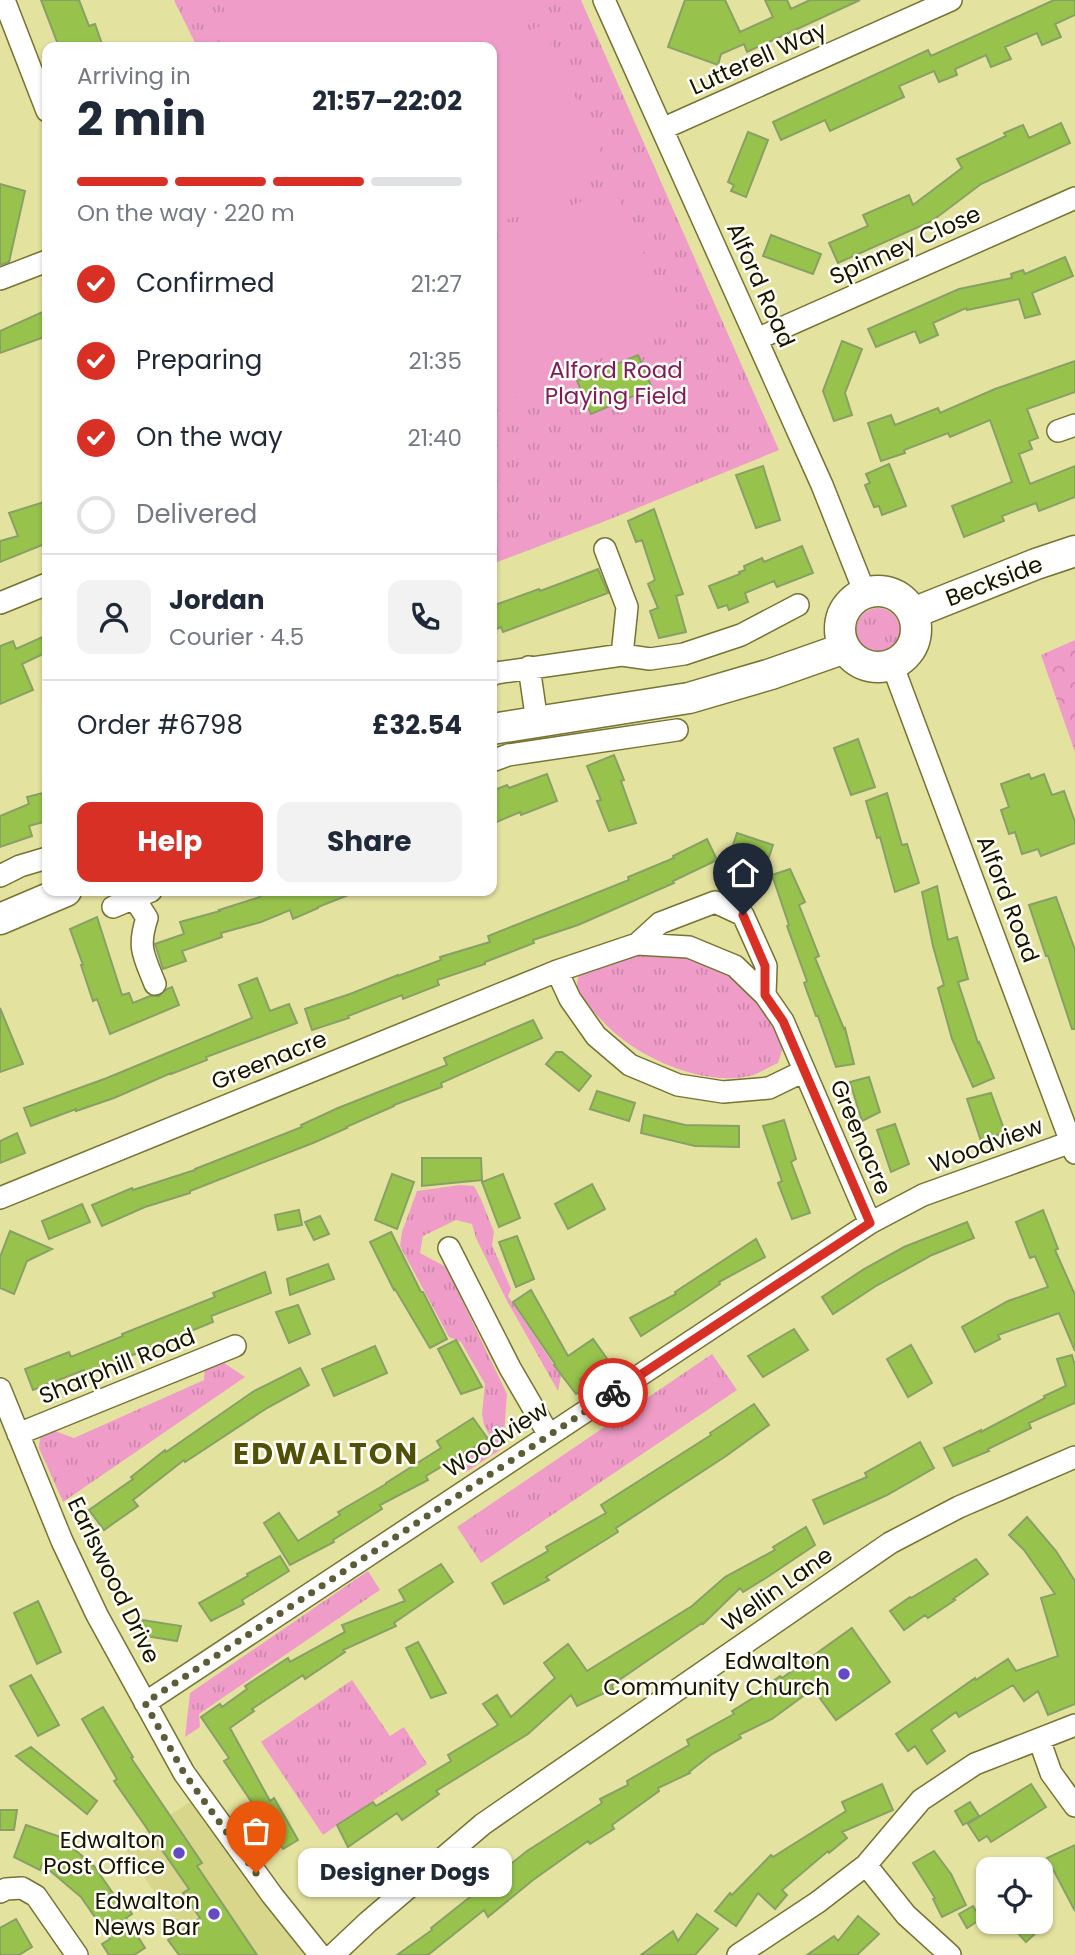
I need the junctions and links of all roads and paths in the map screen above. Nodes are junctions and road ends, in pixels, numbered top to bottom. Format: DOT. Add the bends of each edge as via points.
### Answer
graph roads {
  1 [pos="4,0"];
  2 [pos="604,0"];
  3 [pos="951,0"];
  4 [pos="42,98"];
  5 [pos="663,129"];
  6 [pos="1075,198"];
  7 [pos="42,263"];
  8 [pos="0,279"];
  9 [pos="757,339"];
  10 [pos="606,549"];
  11 [pos="1075,551"];
  12 [pos="42,586"];
  13 [pos="865,593"];
  14 [pos="0,603"];
  15 [pos="798,606"];
  16 [pos="913,613"];
  17 [pos="845,648"];
  18 [pos="622,655"];
  19 [pos="892,664"];
  20 [pos="528,667"];
  21 [pos="497,673"];
  22 [pos="537,722"];
  23 [pos="497,728"];
  24 [pos="677,730"];
  25 [pos="497,759"];
  26 [pos="42,859"];
  27 [pos="0,876"];
  28 [pos="54,896"];
  29 [pos="138,896"];
  30 [pos="142,896"];
  31 [pos="113,907"];
  32 [pos="0,919"];
  33 [pos="637,944"];
  34 [pos="557,971"];
  35 [pos="155,984"];
  36 [pos="765,995"];
  37 [pos="804,1071"];
  38 [pos="1073,1147"];
  39 [pos="0,1198"];
  40 [pos="870,1223"];
  41 [pos="449,1248"];
  42 [pos="235,1346"];
  43 [pos="0,1389"];
  44 [pos="18,1434"];
  45 [pos="549,1435"];
  46 [pos="1072,1466"];
  47 [pos="145,1703"];
  48 [pos="1075,1726"];
  49 [pos="1039,1740"];
  50 [pos="1075,1806"];
  51 [pos="866,1865"];
  52 [pos="0,1892"];
  53 [pos="77,1955"];
  54 [pos="320,1955"];
  55 [pos="333,1955"];
  56 [pos="738,1955"];
  57 [pos="950,1955"];
  1 -- 4 [label="street"];
  2 -- 5 [label="street, Alford Road"];
  3 -- 5 [label="street, Lutterell Way"];
  5 -- 9 [label="street, Alford Road"];
  6 -- 9 [label="street, Spinney Close"];
  7 -- 8 [label="street"];
  9 -- 13 [label="street, Alford Road"];
  10 -- 18 [label="street" via="627,607"];
  11 -- 16 [label="street, Beckside"];
  12 -- 14 [label="street"];
  13 -- 16 [label="street" via="884,591 901,598"];
  13 -- 17 [label="street" via="851,602 842,616 840,633"];
  15 -- 18 [label="street" via="741,635 684,654 650,659"];
  16 -- 19 [label="street" via="914,643"];
  17 -- 19 [label="street" via="866,665"];
  17 -- 22 [label="street" via="689,698"];
  18 -- 20 [label="street"];
  19 -- 38 [label="street, Alford Road"];
  20 -- 21 [label="street"];
  20 -- 22 [label="street"];
  22 -- 23 [label="street"];
  24 -- 25 [label="street"];
  26 -- 27 [label="street"];
  28 -- 32 [label="street"];
  29 -- 31 [label="street"];
  30 -- 35 [label="street" via="146,918 141,948"];
  33 -- 34 [label="street, Greenacre"];
  33 -- 36 [label="street, Greenacre" via="689,947 735,966"];
  33 -- 36 [label="street, Greenacre" via="660,923 715,902 743,915 765,966"];
  34 -- 37 [label="street, Greenacre" via="596,1036 630,1065 678,1085 723,1092 769,1088"];
  34 -- 39 [label="street, Greenacre"];
  36 -- 37 [label="street, Greenacre" via="783,1021"];
  37 -- 40 [label="street, Greenacre"];
  38 -- 40 [label="street, Woodview" via="923,1195"];
  40 -- 45 [label="street, Woodview"];
  41 -- 45 [label="street"];
  42 -- 44 [label="street, Sharphill Road"];
  43 -- 44 [label="street, Earlswood Drive"];
  44 -- 47 [label="street, Earlswood Drive" via="62,1541"];
  45 -- 47 [label="street, Woodview"];
  46 -- 55 [label="street, Wellin Lane" via="959,1507 890,1543 483,1824"];
  47 -- 54 [label="street, Earlswood Drive" via="184,1773"];
  48 -- 49 [label="street"];
  49 -- 50 [label="street" via="1051,1773"];
  49 -- 51 [label="street" via="975,1764 921,1800"];
  51 -- 56 [label="street"];
  51 -- 57 [label="street" via="906,1915"];
  52 -- 53 [label="street" via="22,1888 36,1896"];
}
